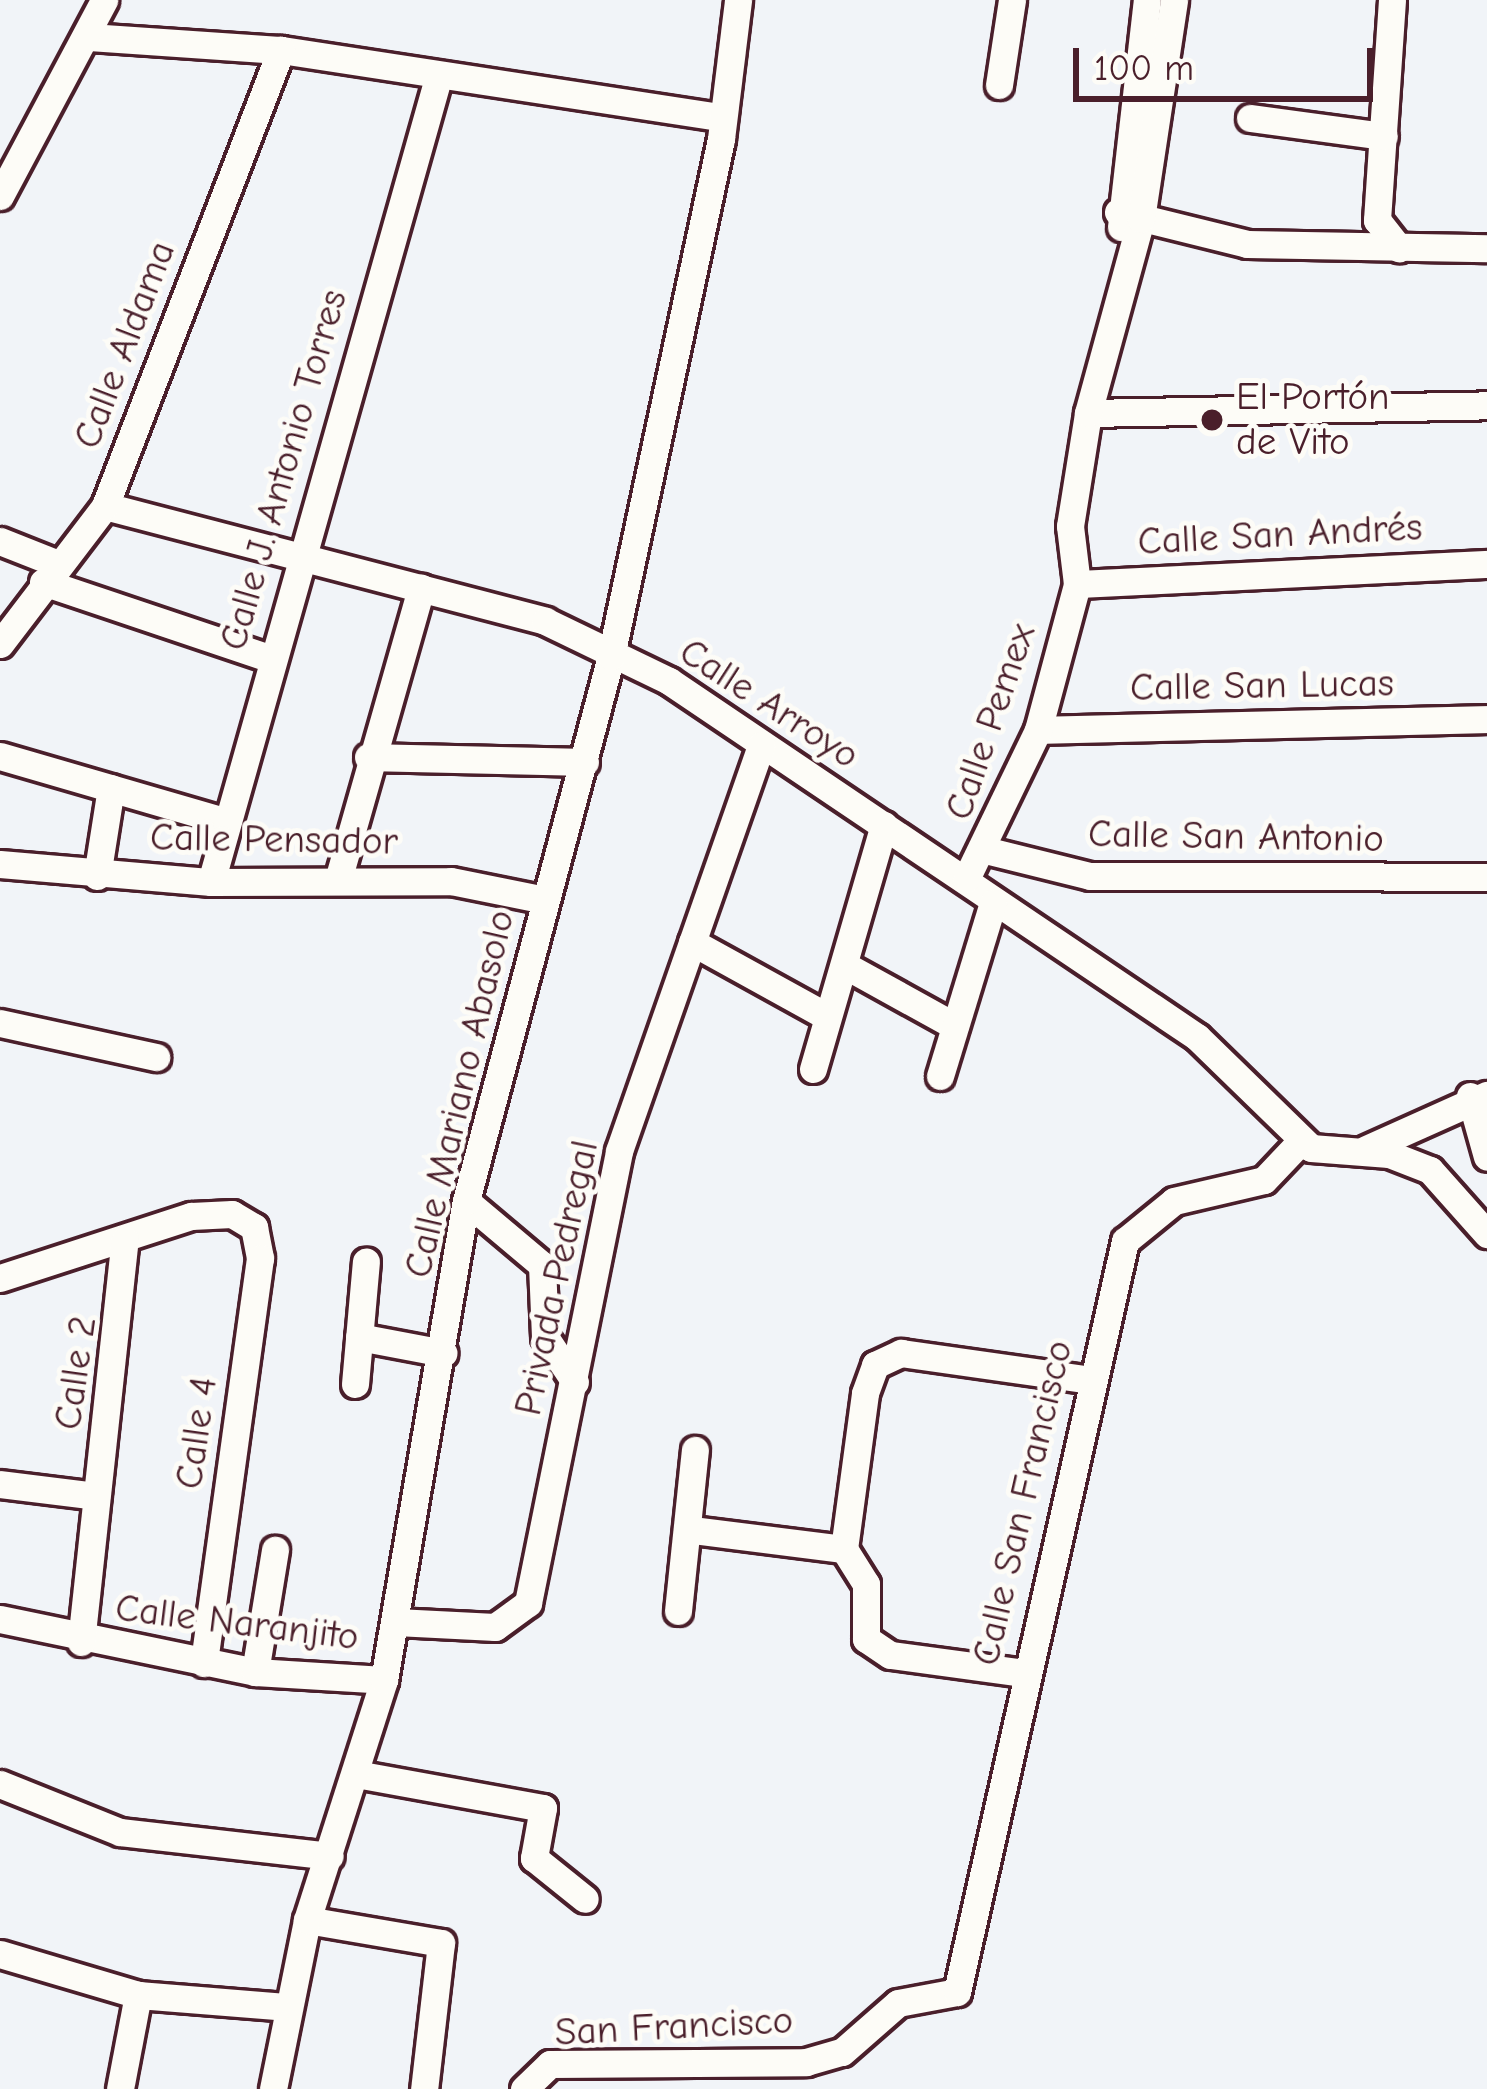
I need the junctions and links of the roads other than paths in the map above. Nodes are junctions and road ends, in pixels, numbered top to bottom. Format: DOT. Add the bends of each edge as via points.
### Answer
graph roads {
  1 [pos="104,0"];
  2 [pos="737,0"];
  3 [pos="1012,0"];
  4 [pos="1148,0"];
  5 [pos="1174,0"];
  6 [pos="1392,0"];
  7 [pos="88,37"];
  8 [pos="281,50"];
  9 [pos="436,82"];
  10 [pos="999,85"];
  11 [pos="718,117"];
  12 [pos="1250,118"];
  13 [pos="1384,136"];
  14 [pos="0,196"];
  15 [pos="1129,216"];
  16 [pos="1377,220"];
  17 [pos="1347,241"];
  18 [pos="1400,248"];
  19 [pos="1487,248"];
  20 [pos="1487,405"];
  21 [pos="1088,413"];
  22 [pos="105,506"];
  23 [pos="0,541"];
  24 [pos="302,555"];
  25 [pos="1487,564"];
  26 [pos="50,573"];
  27 [pos="1077,584"];
  28 [pos="421,588"];
  29 [pos="0,644"];
  30 [pos="611,656"];
  31 [pos="269,658"];
  32 [pos="1487,719"];
  33 [pos="1039,730"];
  34 [pos="761,745"];
  35 [pos="0,756"];
  36 [pos="368,757"];
  37 [pos="585,763"];
  38 [pos="111,788"];
  39 [pos="224,821"];
  40 [pos="884,825"];
  41 [pos="988,851"];
  42 [pos="0,864"];
  43 [pos="97,876"];
  44 [pos="1487,877"];
  45 [pos="966,879"];
  46 [pos="338,880"];
  47 [pos="211,882"];
  48 [pos="545,900"];
  49 [pos="993,903"];
  50 [pos="692,942"];
  51 [pos="848,967"];
  52 [pos="826,1016"];
  53 [pos="0,1023"];
  54 [pos="955,1026"];
  55 [pos="156,1057"];
  56 [pos="813,1069"];
  57 [pos="940,1076"];
  58 [pos="1479,1095"];
  59 [pos="1302,1140"];
  60 [pos="1362,1151"];
  61 [pos="1487,1157"];
  62 [pos="466,1201"];
  63 [pos="1487,1234"];
  64 [pos="125,1239"];
  65 [pos="366,1261"];
  66 [pos="0,1278"];
  67 [pos="359,1337"];
  68 [pos="444,1353"];
  69 [pos="1091,1380"];
  70 [pos="575,1382"];
  71 [pos="355,1384"];
  72 [pos="695,1450"];
  73 [pos="0,1484"];
  74 [pos="96,1496"];
  75 [pos="693,1530"];
  76 [pos="844,1549"];
  77 [pos="275,1550"];
  78 [pos="678,1611"];
  79 [pos="0,1619"];
  80 [pos="396,1622"];
  81 [pos="81,1642"];
  82 [pos="205,1663"];
  83 [pos="255,1672"];
  84 [pos="1024,1673"];
  85 [pos="384,1680"];
  86 [pos="356,1774"];
  87 [pos="0,1784"];
  88 [pos="330,1856"];
  89 [pos="585,1899"];
  90 [pos="308,1920"];
  91 [pos="0,1954"];
  92 [pos="958,1992"];
  93 [pos="138,1995"];
  94 [pos="286,2007"];
  95 [pos="120,2089"];
  96 [pos="273,2089"];
  97 [pos="424,2089"];
  98 [pos="524,2089"];
  1 -- 7 [label="street"];
  2 -- 11 [label="street, Calle Mariano Abasolo"];
  3 -- 10 [label="street"];
  4 -- 15 [label="street"];
  5 -- 15 [label="street"];
  6 -- 13 [label="street"];
  7 -- 8 [label="street"];
  7 -- 14 [label="street"];
  8 -- 9 [label="street"];
  8 -- 22 [label="street, Calle Aldama"];
  9 -- 11 [label="street"];
  9 -- 24 [label="street, Calle J. Antonio Torres"];
  11 -- 30 [label="street, Calle Mariano Abasolo"];
  12 -- 13 [label="street"];
  13 -- 16 [label="street"];
  15 -- 17 [label="street" via="1247,244"];
  15 -- 21 [label="street"];
  16 -- 17 [label="street"];
  16 -- 18 [label="street"];
  17 -- 18 [label="street"];
  18 -- 19 [label="street"];
  20 -- 21 [label="street"];
  21 -- 27 [label="street" via="1070,526"];
  22 -- 24 [label="street, Calle Arroyo"];
  22 -- 26 [label="street, Calle Aldama"];
  23 -- 26 [label="street"];
  24 -- 28 [label="street, Calle Arroyo"];
  24 -- 31 [label="street, Calle J. Antonio Torres"];
  25 -- 27 [label="street, Calle San Andrés"];
  26 -- 29 [label="street, Calle Aldama"];
  26 -- 31 [label="street"];
  27 -- 33 [label="street, Calle Pemex"];
  28 -- 30 [label="street, Calle Arroyo" via="544,621"];
  28 -- 36 [label="street"];
  30 -- 34 [label="street, Calle Arroyo"];
  30 -- 37 [label="street, Calle Mariano Abasolo"];
  31 -- 39 [label="street, Calle J. Antonio Torres"];
  32 -- 33 [label="street, Calle San Lucas"];
  33 -- 41 [label="street, Calle Pemex"];
  34 -- 40 [label="street, Calle Arroyo"];
  34 -- 50 [label="street, Privada Pedregal"];
  35 -- 38 [label="street"];
  36 -- 37 [label="street"];
  36 -- 46 [label="street"];
  37 -- 48 [label="street, Calle Mariano Abasolo"];
  38 -- 39 [label="street"];
  38 -- 43 [label="street"];
  39 -- 47 [label="street, Calle J. Antonio Torres"];
  40 -- 45 [label="street, Calle Arroyo"];
  40 -- 51 [label="street"];
  41 -- 44 [label="street, Calle San Antonio" via="1090,875"];
  41 -- 45 [label="street, Calle Pemex"];
  42 -- 43 [label="street, Calle Pensador"];
  43 -- 47 [label="street, Calle Pensador"];
  45 -- 49 [label="street, Calle Arroyo"];
  46 -- 47 [label="street, Calle Pensador"];
  46 -- 48 [label="street, Calle Pensador" via="451,881"];
  48 -- 62 [label="street, Calle Mariano Abasolo"];
  49 -- 54 [label="street"];
  49 -- 59 [label="street, Calle Arroyo" via="1198,1037"];
  50 -- 52 [label="street"];
  50 -- 70 [label="street, Privada Pedregal" via="620,1151"];
  51 -- 52 [label="street"];
  51 -- 54 [label="street"];
  52 -- 56 [label="street"];
  53 -- 55 [label="street"];
  54 -- 57 [label="street"];
  58 -- 60 [label="street"];
  58 -- 61 [label="street"];
  59 -- 60 [label="street" via="1322,1153"];
  59 -- 69 [label="street, Calle San Francisco" via="1264,1180 1174,1201 1138,1222 1118,1261"];
  60 -- 63 [label="street" via="1430,1170"];
  62 -- 68 [label="street, Calle Mariano Abasolo"];
  62 -- 70 [label="street" via="542,1265 545,1337"];
  64 -- 66 [label="street"];
  64 -- 74 [label="street, Calle 2" via="116,1392"];
  64 -- 82 [label="street, Calle 4" via="191,1216 246,1218 260,1258"];
  65 -- 67 [label="street"];
  67 -- 68 [label="street"];
  67 -- 71 [label="street"];
  68 -- 80 [label="street, Calle Mariano Abasolo"];
  69 -- 76 [label="street" via="884,1356 865,1393"];
  69 -- 84 [label="street, Calle San Francisco"];
  70 -- 80 [label="street, Privada Pedregal" via="538,1579 511,1624"];
  72 -- 75 [label="street"];
  73 -- 74 [label="street"];
  74 -- 81 [label="street, Calle 2"];
  75 -- 76 [label="street"];
  75 -- 78 [label="street"];
  76 -- 84 [label="street" via="866,1584 860,1624 875,1648"];
  77 -- 83 [label="street"];
  79 -- 81 [label="street, Calle Naranjito"];
  80 -- 85 [label="street, Calle Mariano Abasolo"];
  81 -- 82 [label="street, Calle Naranjito"];
  82 -- 83 [label="street, Calle Naranjito"];
  83 -- 85 [label="street, Calle Naranjito"];
  84 -- 92 [label="street, Calle San Francisco"];
  85 -- 86 [label="street, Calle Mariano Abasolo"];
  86 -- 88 [label="street, Calle Mariano Abasolo"];
  86 -- 89 [label="street" via="542,1808 536,1863"];
  87 -- 88 [label="street" via="120,1832"];
  88 -- 90 [label="street, Calle Mariano Abasolo"];
  90 -- 94 [label="street, Calle Mariano Abasolo"];
  90 -- 97 [label="street" via="441,1943"];
  91 -- 93 [label="street"];
  92 -- 98 [label="street, San Francisco" via="898,2003 842,2052 806,2062 550,2064"];
  93 -- 94 [label="street"];
  93 -- 95 [label="street"];
  94 -- 96 [label="street, Calle Mariano Abasolo"];
}
